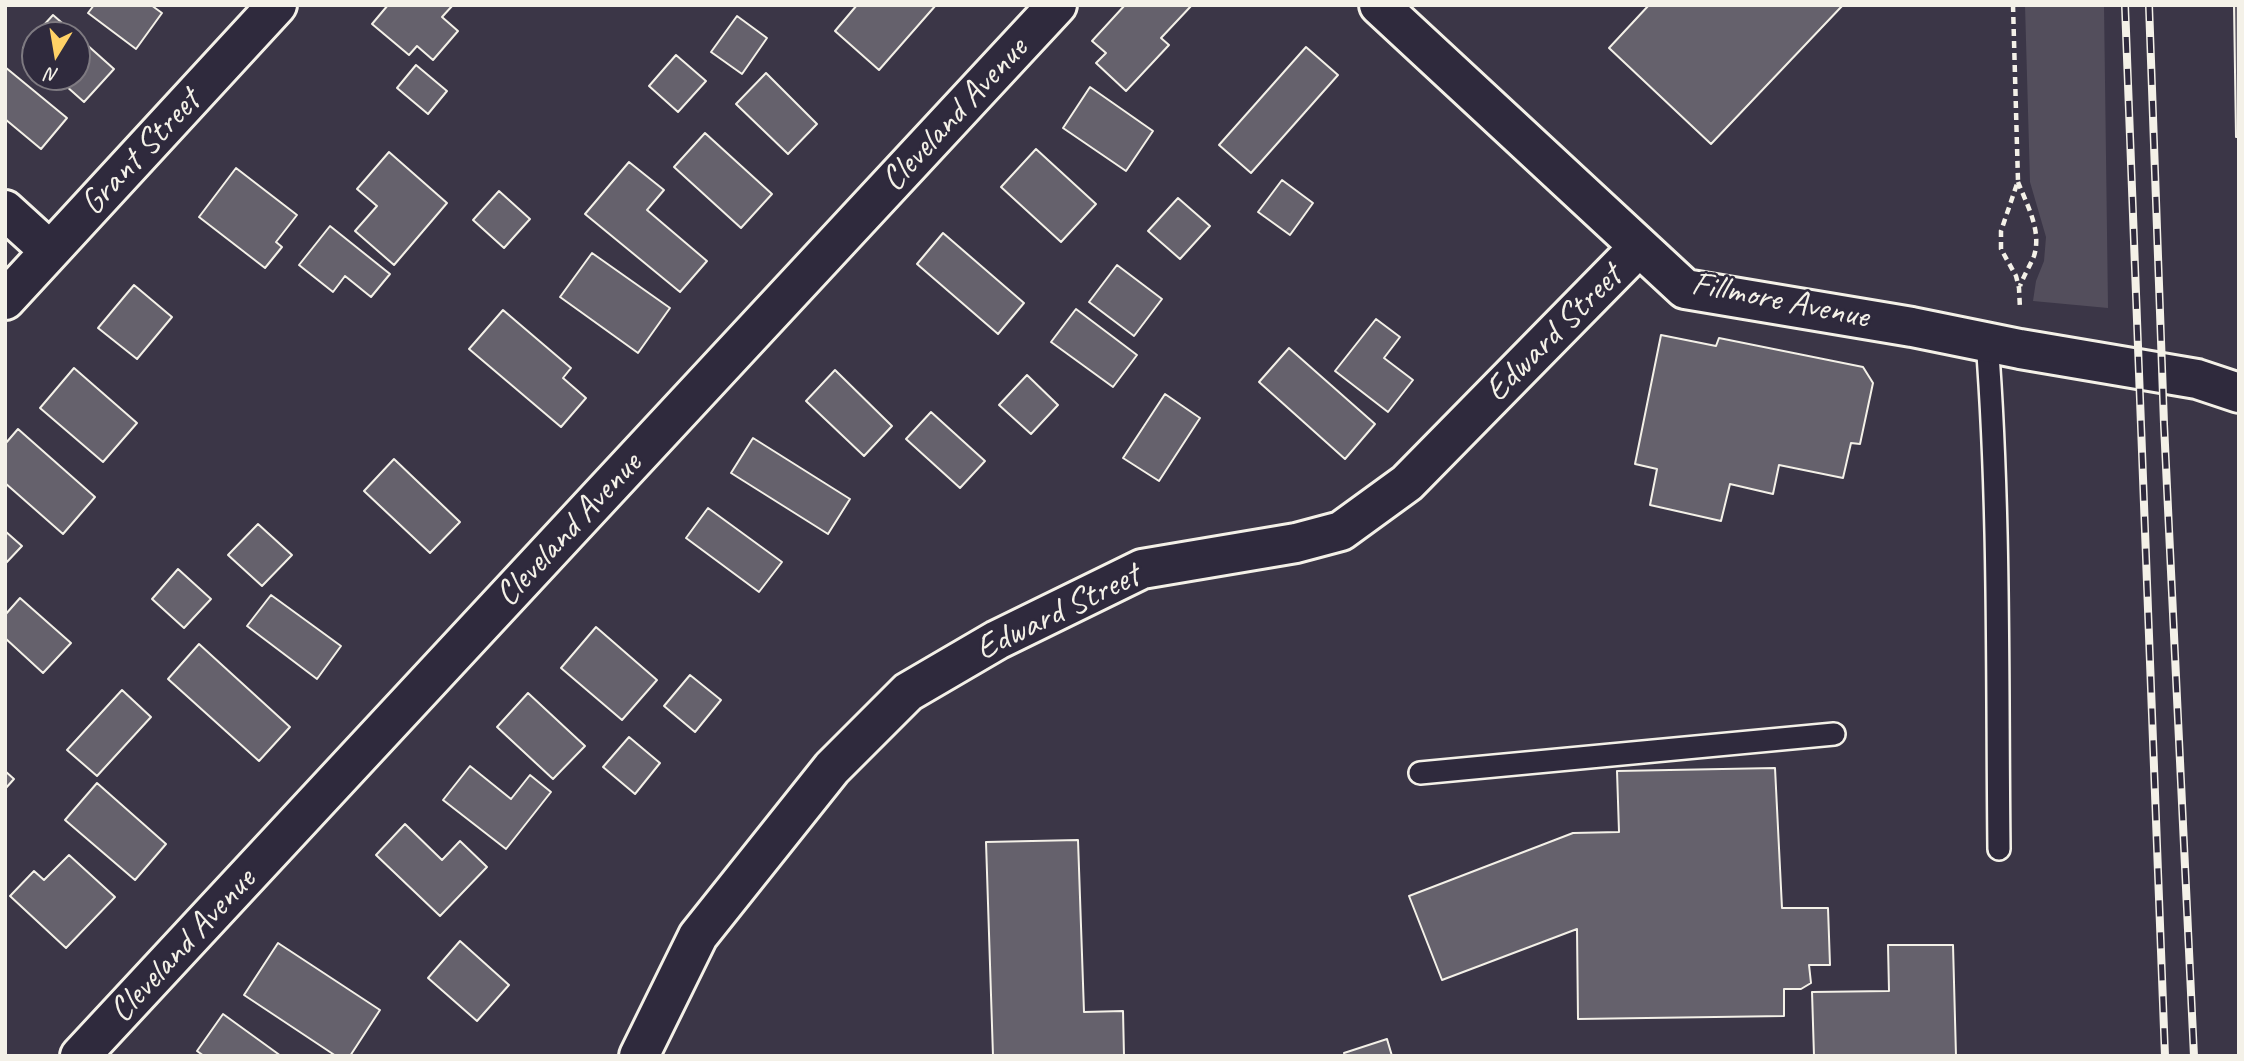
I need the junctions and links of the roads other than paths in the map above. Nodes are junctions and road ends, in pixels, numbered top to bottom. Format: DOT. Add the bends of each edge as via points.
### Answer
graph roads {
  1 [pos="277,5"];
  2 [pos="1057,5"];
  3 [pos="1379,5"];
  4 [pos="5,210"];
  5 [pos="1639,247"];
  6 [pos="50,251"];
  7 [pos="5,300"];
  8 [pos="1987,341"];
  9 [pos="2239,393"];
  10 [pos="1834,734"];
  11 [pos="1420,774"];
  12 [pos="1999,849"];
  13 [pos="80,1056"];
  14 [pos="639,1056"];
  1 -- 6 [label="street, Grant Street"];
  2 -- 13 [label="street, Cleveland Avenue"];
  3 -- 5 [label="street, Fillmore Avenue"];
  4 -- 6 [label="street"];
  5 -- 8 [label="street, Fillmore Avenue" via="1685,289"];
  5 -- 14 [label="street, Edward Street" via="1407,483 1342,531 1142,569 998,640 908,692 832,768 698,936"];
  6 -- 7 [label="street, Grant Street"];
  8 -- 9 [label="street, Fillmore Avenue" via="2197,379"];
  8 -- 12 [label="lane"];
  10 -- 11 [label="lane"];
}
